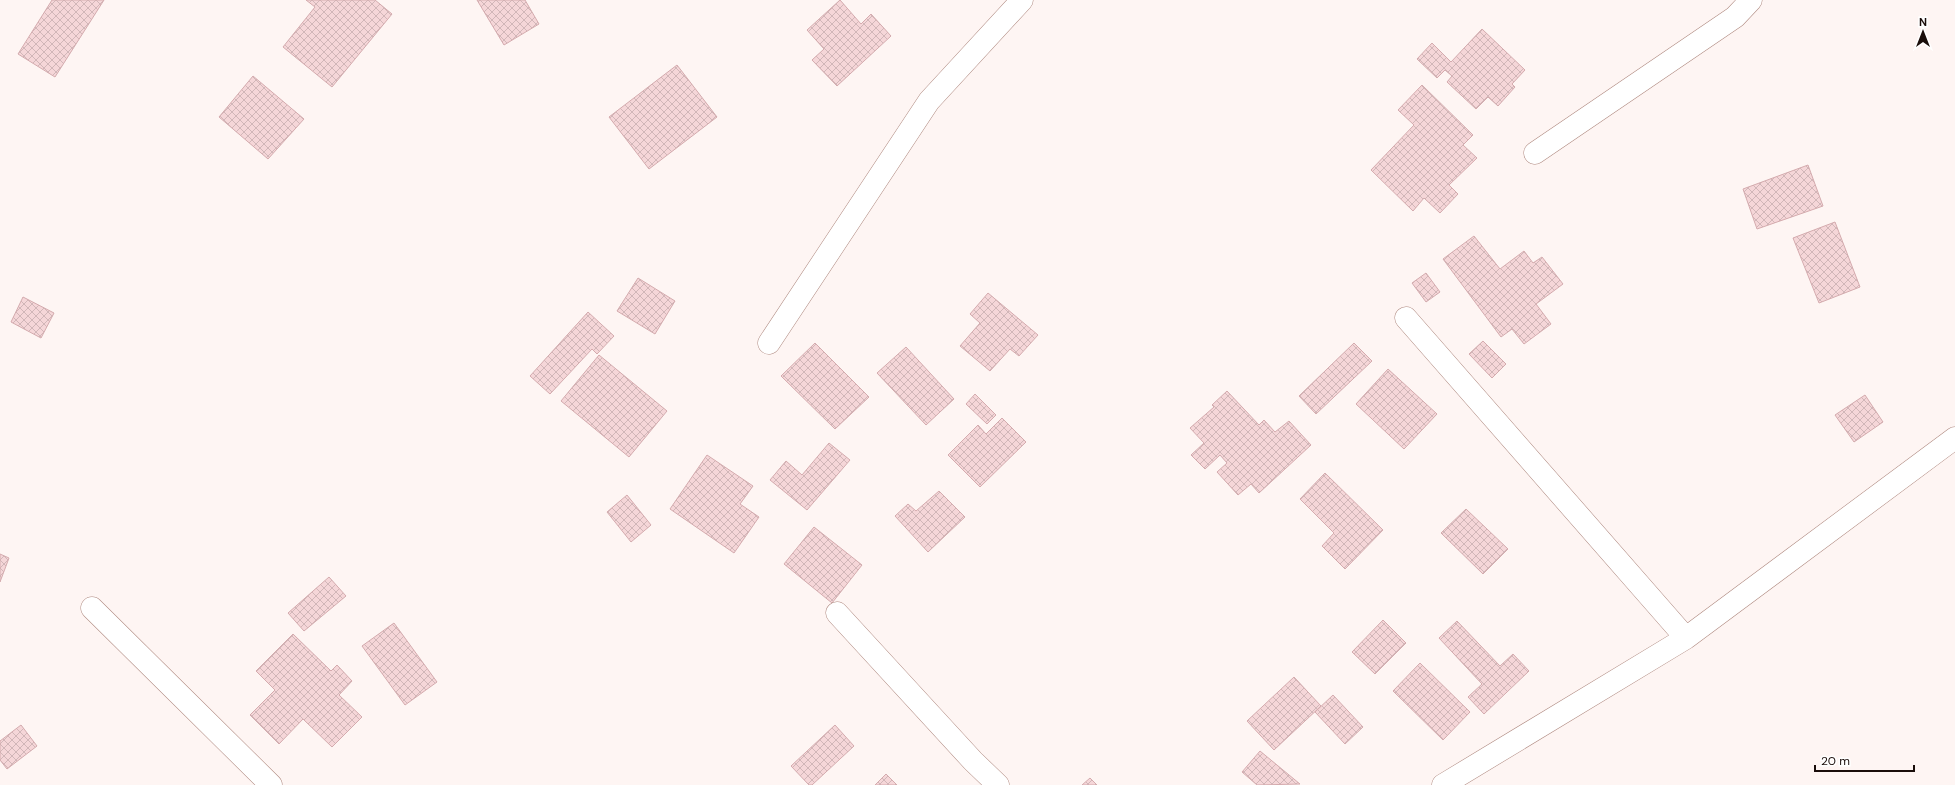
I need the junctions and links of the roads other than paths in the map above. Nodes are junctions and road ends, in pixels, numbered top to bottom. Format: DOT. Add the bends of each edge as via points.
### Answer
graph roads {
  1 [pos="1022,0"];
  2 [pos="1751,0"];
  3 [pos="1535,153"];
  4 [pos="1406,318"];
  5 [pos="769,343"];
  6 [pos="1955,438"];
  7 [pos="92,608"];
  8 [pos="837,613"];
  9 [pos="1686,638"];
  10 [pos="272,785"];
  11 [pos="998,785"];
  12 [pos="1443,785"];
  1 -- 5 [label="street" via="929,101"];
  2 -- 3 [label="street" via="1735,17"];
  4 -- 9 [label="street"];
  6 -- 9 [label="street"];
  7 -- 10 [label="street"];
  8 -- 11 [label="street"];
  9 -- 12 [label="street"];
}
